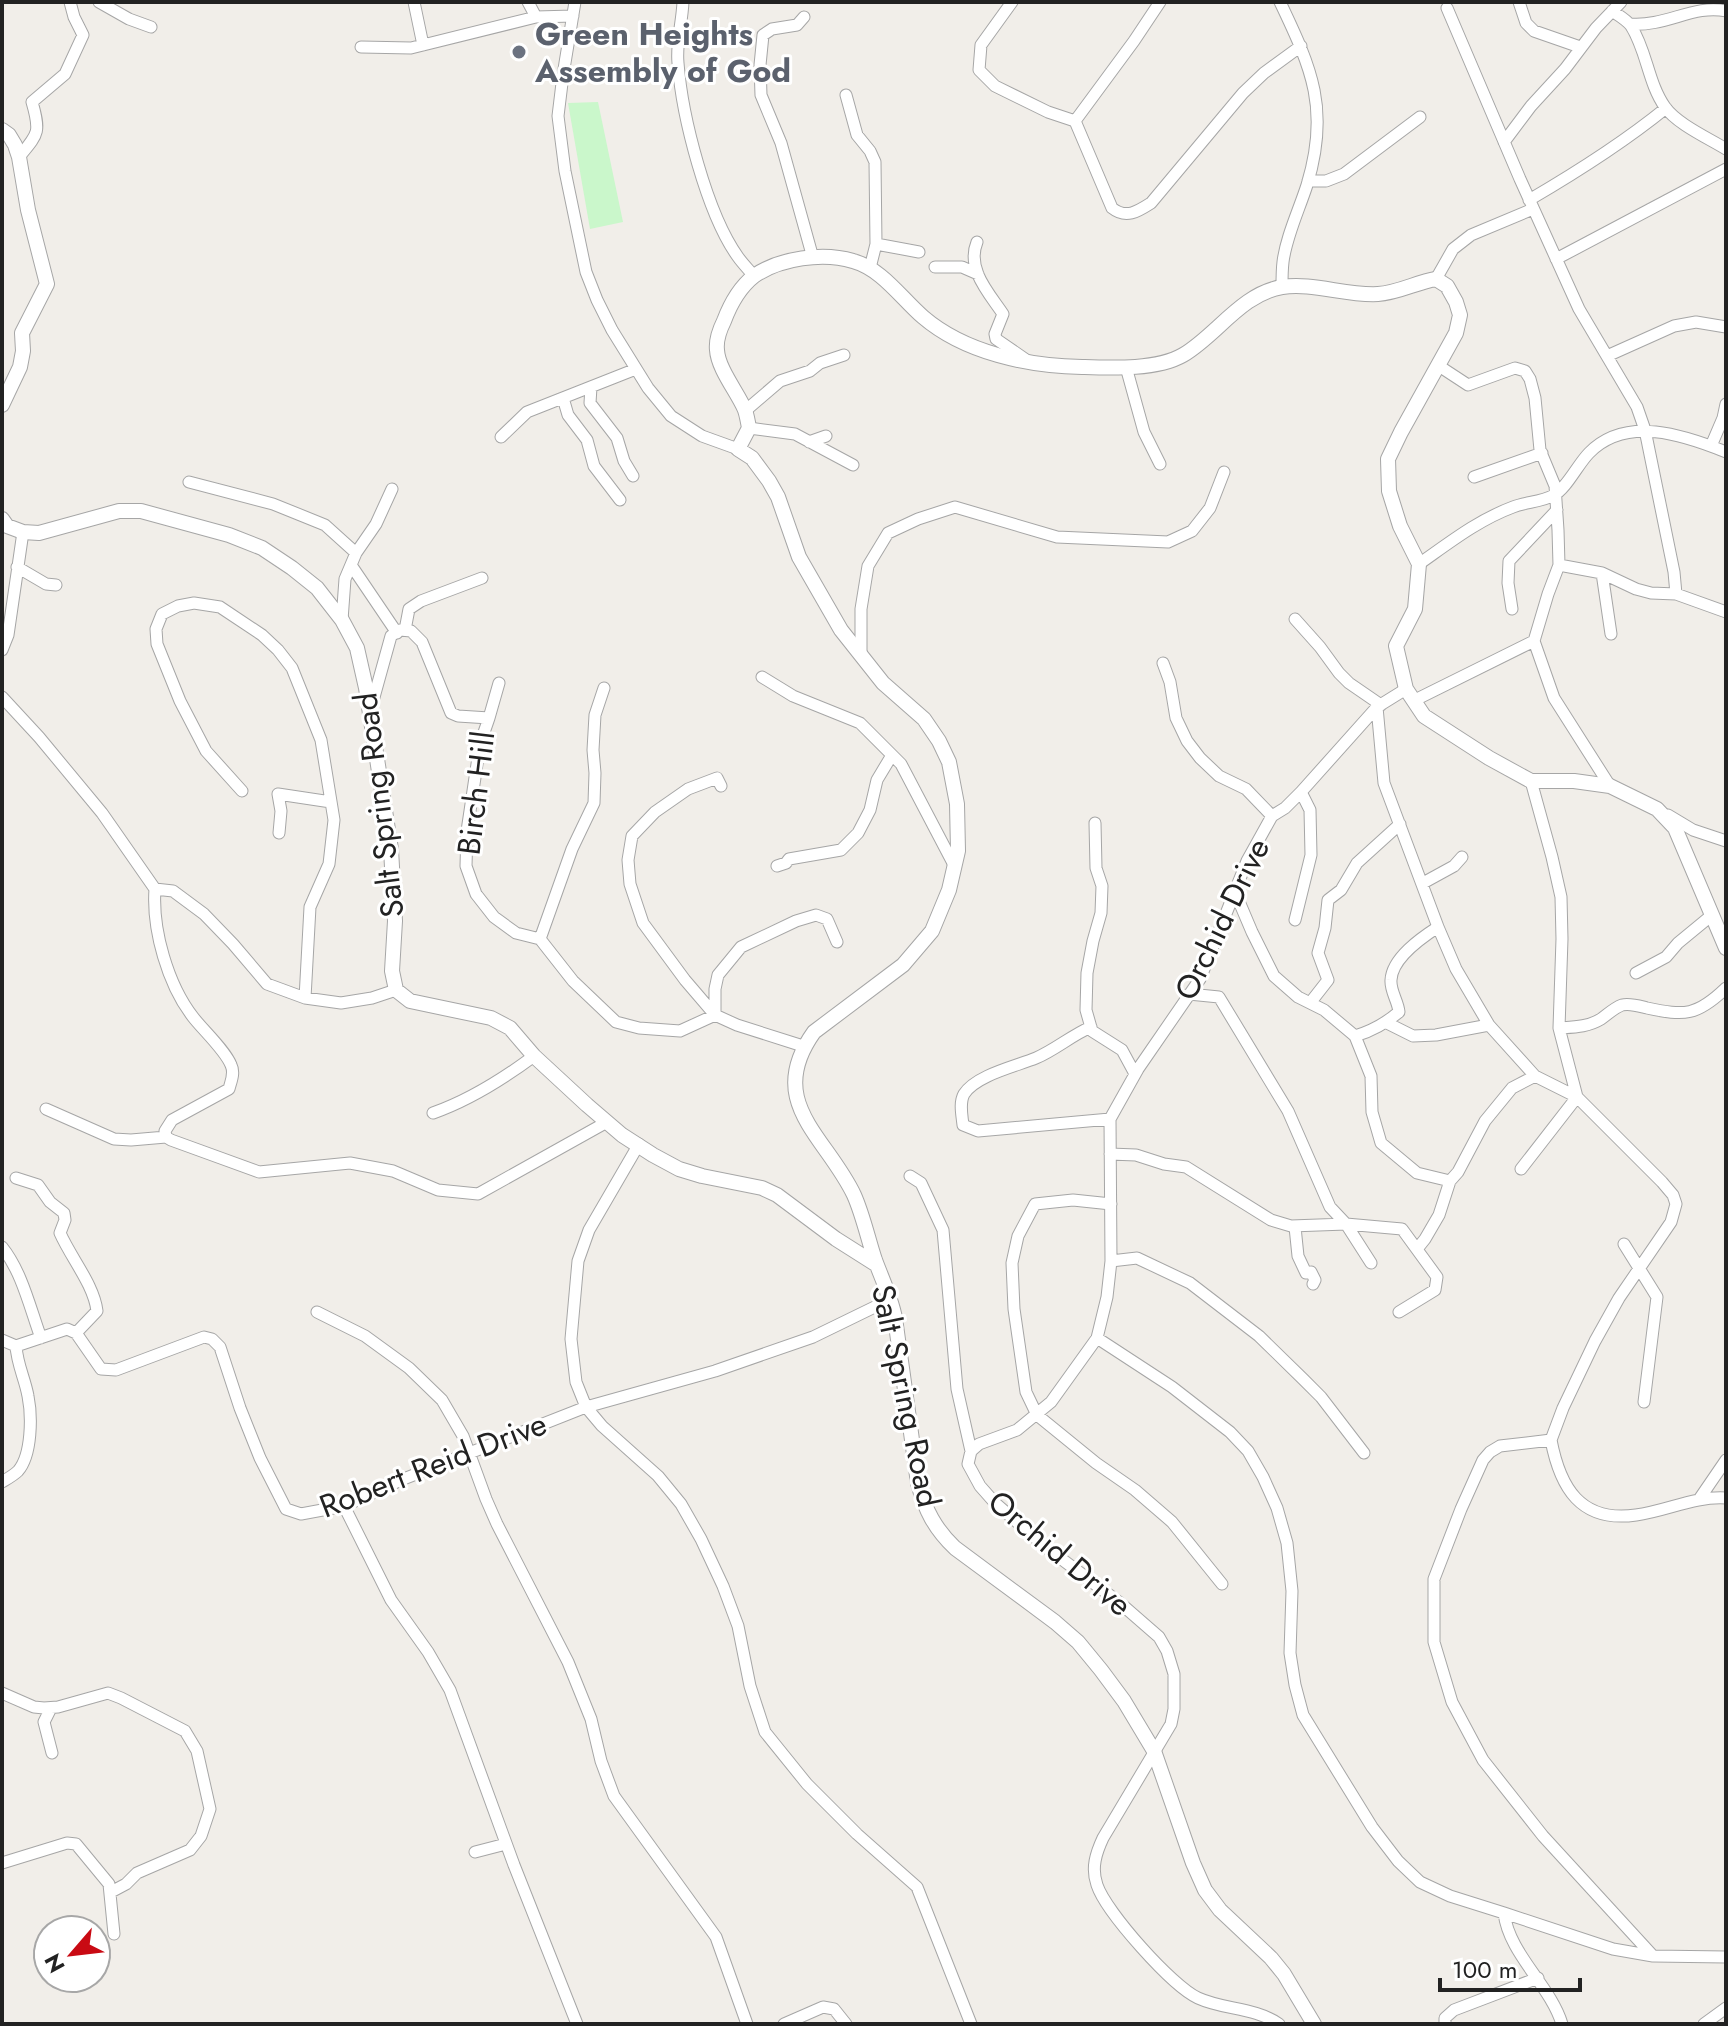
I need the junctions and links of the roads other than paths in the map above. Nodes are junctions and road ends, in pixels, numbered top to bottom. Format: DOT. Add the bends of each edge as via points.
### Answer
graph roads {
  1 [pos="70,2"];
  2 [pos="99,2"];
  3 [pos="414,2"];
  4 [pos="528,2"];
  5 [pos="575,2"];
  6 [pos="683,2"];
  7 [pos="1012,2"];
  8 [pos="1160,2"];
  9 [pos="1280,2"];
  10 [pos="1519,2"];
  11 [pos="1617,6"];
  12 [pos="1451,8"];
  13 [pos="1726,11"];
  14 [pos="573,16"];
  15 [pos="536,17"];
  16 [pos="804,17"];
  17 [pos="1630,24"];
  18 [pos="151,27"];
  19 [pos="423,45"];
  20 [pos="1301,46"];
  21 [pos="361,47"];
  22 [pos="1580,47"];
  23 [pos="846,95"];
  24 [pos="1666,108"];
  25 [pos="1420,117"];
  26 [pos="1075,121"];
  27 [pos="2,130"];
  28 [pos="1504,142"];
  29 [pos="1726,149"];
  30 [pos="19,157"];
  31 [pos="1726,169"];
  32 [pos="1308,181"];
  33 [pos="1531,204"];
  34 [pos="977,242"];
  35 [pos="876,244"];
  36 [pos="919,252"];
  37 [pos="813,258"];
  38 [pos="1556,259"];
  39 [pos="935,267"];
  40 [pos="870,268"];
  41 [pos="978,274"];
  42 [pos="754,276"];
  43 [pos="1436,279"];
  44 [pos="1282,287"];
  45 [pos="1726,327"];
  46 [pos="844,355"];
  47 [pos="1607,356"];
  48 [pos="1029,361"];
  49 [pos="1439,366"];
  50 [pos="1126,367"];
  51 [pos="636,369"];
  52 [pos="591,387"];
  53 [pos="563,398"];
  54 [pos="1726,404"];
  55 [pos="2,405"];
  56 [pos="745,411"];
  57 [pos="749,428"];
  58 [pos="1645,430"];
  59 [pos="826,436"];
  60 [pos="501,437"];
  61 [pos="809,442"];
  62 [pos="1711,446"];
  63 [pos="738,449"];
  64 [pos="1726,452"];
  65 [pos="1542,453"];
  66 [pos="1160,464"];
  67 [pos="853,465"];
  68 [pos="1224,472"];
  69 [pos="633,476"];
  70 [pos="1474,477"];
  71 [pos="189,482"];
  72 [pos="392,489"];
  73 [pos="1556,495"];
  74 [pos="620,500"];
  75 [pos="1557,510"];
  76 [pos="2,519"];
  77 [pos="23,532"];
  78 [pos="356,553"];
  79 [pos="1419,564"];
  80 [pos="351,565"];
  81 [pos="1559,565"];
  82 [pos="17,567"];
  83 [pos="1602,573"];
  84 [pos="482,578"];
  85 [pos="56,585"];
  86 [pos="1676,594"];
  87 [pos="1512,609"];
  88 [pos="1726,612"];
  89 [pos="1295,619"];
  90 [pos="342,620"];
  91 [pos="401,631"];
  92 [pos="1611,634"];
  93 [pos="1534,641"];
  94 [pos="2,650"];
  95 [pos="861,654"];
  96 [pos="1163,663"];
  97 [pos="762,677"];
  98 [pos="499,683"];
  99 [pos="604,688"];
  100 [pos="1409,695"];
  101 [pos="2,697"];
  102 [pos="1379,706"];
  103 [pos="370,711"];
  104 [pos="489,718"];
  105 [pos="892,755"];
  106 [pos="1531,781"];
  107 [pos="721,786"];
  108 [pos="1610,786"];
  109 [pos="242,791"];
  110 [pos="1301,792"];
  111 [pos="331,802"];
  112 [pos="1657,809"];
  113 [pos="1272,816"];
  114 [pos="1095,823"];
  115 [pos="1400,824"];
  116 [pos="279,833"];
  117 [pos="1726,841"];
  118 [pos="1462,857"];
  119 [pos="954,865"];
  120 [pos="777,866"];
  121 [pos="1423,883"];
  122 [pos="155,889"];
  123 [pos="1235,892"];
  124 [pos="1712,915"];
  125 [pos="1295,920"];
  126 [pos="1438,927"];
  127 [pos="540,939"];
  128 [pos="837,942"];
  129 [pos="1726,948"];
  130 [pos="1636,973"];
  131 [pos="1726,988"];
  132 [pos="396,990"];
  133 [pos="1189,994"];
  134 [pos="305,998"];
  135 [pos="1310,1003"];
  136 [pos="715,1015"];
  137 [pos="1387,1023"];
  138 [pos="1489,1025"];
  139 [pos="1091,1027"];
  140 [pos="1559,1028"];
  141 [pos="1355,1036"];
  142 [pos="803,1046"];
  143 [pos="534,1056"];
  144 [pos="1135,1074"];
  145 [pos="1535,1076"];
  146 [pos="1577,1097"];
  147 [pos="46,1109"];
  148 [pos="433,1113"];
  149 [pos="1110,1119"];
  150 [pos="607,1122"];
  151 [pos="166,1137"];
  152 [pos="639,1144"];
  153 [pos="1110,1154"];
  154 [pos="1521,1169"];
  155 [pos="910,1176"];
  156 [pos="16,1178"];
  157 [pos="1450,1181"];
  158 [pos="1111,1204"];
  159 [pos="1346,1224"];
  160 [pos="1295,1227"];
  161 [pos="1624,1244"];
  162 [pos="2,1247"];
  163 [pos="1417,1249"];
  164 [pos="1111,1261"];
  165 [pos="1371,1263"];
  166 [pos="877,1265"];
  167 [pos="1638,1267"];
  168 [pos="1313,1284"];
  169 [pos="891,1299"];
  170 [pos="317,1312"];
  171 [pos="1399,1312"];
  172 [pos="76,1333"];
  173 [pos="41,1338"];
  174 [pos="1097,1338"];
  175 [pos="2,1340"];
  176 [pos="16,1346"];
  177 [pos="1644,1402"];
  178 [pos="586,1407"];
  179 [pos="1037,1415"];
  180 [pos="1551,1440"];
  181 [pos="971,1451"];
  182 [pos="1364,1453"];
  183 [pos="468,1454"];
  184 [pos="1726,1460"];
  185 [pos="2,1482"];
  186 [pos="1700,1498"];
  187 [pos="1726,1498"];
  188 [pos="344,1506"];
  189 [pos="1222,1584"];
  190 [pos="2,1693"];
  191 [pos="51,1708"];
  192 [pos="1154,1751"];
  193 [pos="52,1753"];
  194 [pos="506,1844"];
  195 [pos="475,1852"];
  196 [pos="2,1863"];
  197 [pos="111,1892"];
  198 [pos="1504,1913"];
  199 [pos="114,1934"];
  200 [pos="1653,1956"];
  201 [pos="1726,1957"];
  202 [pos="1538,1978"];
  203 [pos="1726,2008"];
  204 [pos="577,2024"];
  205 [pos="747,2024"];
  206 [pos="784,2024"];
  207 [pos="846,2024"];
  208 [pos="971,2024"];
  209 [pos="1279,2024"];
  210 [pos="1314,2024"];
  211 [pos="1445,2024"];
  212 [pos="1562,2024"];
  213 [pos="1704,2024"];
  1 -- 30 [label="street" via="83,35 65,74 32,102 36,137"];
  2 -- 18 [label="street"];
  3 -- 19 [label="street"];
  4 -- 15 [label="street"];
  5 -- 14 [label="street"];
  6 -- 42 [label="street" via="678,54 695,153 719,224"];
  7 -- 26 [label="street" via="981,45 979,70 995,86"];
  8 -- 26 [label="street"];
  9 -- 20 [label="street"];
  10 -- 22 [label="street" via="1534,31"];
  11 -- 17 [label="street"];
  11 -- 22 [label="street"];
  12 -- 28 [label="street"];
  13 -- 17 [label="street" via="1709,8 1647,26"];
  14 -- 15 [label="street"];
  14 -- 51 [label="street" via="558,116 565,171 586,272"];
  15 -- 19 [label="street"];
  16 -- 37 [label="street" via="797,25 763,35 761,95 781,143"];
  17 -- 24 [label="street"];
  19 -- 21 [label="street"];
  20 -- 26 [label="street" via="1243,93 1151,203 1132,214 1112,208"];
  20 -- 32 [label="street" via="1318,118"];
  22 -- 28 [label="street"];
  23 -- 35 [label="street" via="857,135 875,162"];
  24 -- 29 [label="street"];
  24 -- 33 [label="street"];
  25 -- 32 [label="street" via="1344,174"];
  27 -- 30 [label="street"];
  28 -- 33 [label="street"];
  30 -- 55 [label="street" via="47,284 22,333 20,367"];
  31 -- 38 [label="street"];
  32 -- 44 [label="street" via="1283,261"];
  33 -- 38 [label="street"];
  33 -- 43 [label="street" via="1453,249"];
  34 -- 41 [label="street" via="973,254"];
  35 -- 36 [label="street"];
  35 -- 40 [label="street"];
  37 -- 40 [label="street" via="833,257"];
  37 -- 42 [label="street"];
  38 -- 47 [label="street"];
  39 -- 41 [label="street" via="962,267"];
  40 -- 48 [label="street" via="942,331 994,354"];
  41 -- 48 [label="street" via="1003,314 996,339"];
  42 -- 56 [label="street" via="727,312 717,351"];
  43 -- 44 [label="street" via="1381,294"];
  43 -- 49 [label="street" via="1447,286 1460,315"];
  44 -- 50 [label="street" via="1262,293 1181,356"];
  45 -- 47 [label="street" via="1696,322 1674,326"];
  46 -- 56 [label="street" via="780,381"];
  47 -- 58 [label="street"];
  48 -- 50 [label="street"];
  49 -- 65 [label="street" via="1468,385 1515,368 1525,371 1535,398"];
  49 -- 79 [label="street" via="1388,459 1389,491"];
  50 -- 66 [label="street" via="1144,432"];
  51 -- 52 [label="street"];
  51 -- 63 [label="street" via="671,416 702,436"];
  52 -- 53 [label="street"];
  52 -- 69 [label="street" via="590,403 617,438"];
  53 -- 60 [label="street" via="527,412"];
  53 -- 74 [label="street" via="568,415 587,440 594,466"];
  54 -- 62 [label="street"];
  56 -- 57 [label="street"];
  57 -- 61 [label="street" via="795,434"];
  57 -- 63 [label="street"];
  58 -- 62 [label="street"];
  58 -- 73 [label="street" via="1610,438 1590,452"];
  58 -- 86 [label="street"];
  59 -- 61 [label="street"];
  61 -- 67 [label="street"];
  62 -- 64 [label="street"];
  63 -- 95 [label="street" via="769,481 799,557"];
  65 -- 70 [label="street"];
  65 -- 73 [label="street"];
  68 -- 95 [label="street" via="1210,508 1192,531 1168,542 1057,537 955,507 888,533 868,566"];
  71 -- 78 [label="street" via="273,504 325,525"];
  72 -- 78 [label="street"];
  73 -- 75 [label="street"];
  73 -- 79 [label="street" via="1487,519"];
  75 -- 81 [label="street"];
  75 -- 87 [label="street" via="1509,561"];
  76 -- 77 [label="street"];
  77 -- 82 [label="street"];
  77 -- 90 [label="street, Salt Spring Road" via="39,533 119,511 170,518 262,548 317,588"];
  78 -- 80 [label="street"];
  79 -- 100 [label="street" via="1415,609 1396,646"];
  80 -- 90 [label="street"];
  80 -- 91 [label="street"];
  81 -- 83 [label="street"];
  81 -- 93 [label="street"];
  82 -- 85 [label="street"];
  82 -- 94 [label="street"];
  83 -- 86 [label="street" via="1636,589"];
  83 -- 92 [label="street"];
  84 -- 91 [label="street" via="421,601 409,609"];
  86 -- 88 [label="street"];
  89 -- 102 [label="street" via="1339,673"];
  90 -- 103 [label="street, Salt Spring Road" via="357,648"];
  91 -- 103 [label="street" via="391,636"];
  91 -- 104 [label="street, Birch Hill" via="411,631 422,642 451,713"];
  93 -- 100 [label="street, Orchid Drive"];
  93 -- 108 [label="street" via="1554,698"];
  95 -- 119 [label="street" via="883,683 924,719 944,751 958,813"];
  96 -- 113 [label="street" via="1187,741 1219,776 1246,789"];
  97 -- 105 [label="street" via="793,696 860,723"];
  98 -- 104 [label="street"];
  99 -- 127 [label="street" via="595,715 594,803"];
  100 -- 102 [label="street, Orchid Drive"];
  100 -- 106 [label="street" via="1424,716"];
  101 -- 122 [label="street" via="74,777"];
  102 -- 110 [label="street, Orchid Drive"];
  102 -- 115 [label="street" via="1384,783"];
  103 -- 132 [label="street, Salt Spring Road" via="391,849"];
  104 -- 127 [label="street, Birch Hill" via="474,773 466,866 476,894 494,917 516,933"];
  105 -- 119 [label="street"];
  105 -- 120 [label="street" via="858,833 841,850"];
  106 -- 108 [label="street"];
  106 -- 140 [label="street" via="1561,897"];
  107 -- 136 [label="street" via="717,778 702,783 655,812 632,836 628,860 643,923"];
  108 -- 112 [label="street"];
  109 -- 111 [label="street" via="206,751 157,644 162,614 178,606 220,607 278,650 292,668 321,740"];
  110 -- 113 [label="street, Orchid Drive"];
  110 -- 125 [label="street" via="1310,810 1311,855"];
  111 -- 116 [label="street" via="278,794"];
  111 -- 134 [label="street" via="329,864 310,907"];
  112 -- 117 [label="street"];
  112 -- 124 [label="street" via="1675,828"];
  113 -- 123 [label="street, Orchid Drive"];
  114 -- 139 [label="street" via="1102,886 1087,973"];
  115 -- 121 [label="street"];
  115 -- 135 [label="street" via="1357,863 1341,890 1328,900 1318,953 1328,980"];
  118 -- 121 [label="street"];
  119 -- 142 [label="street" via="932,931 903,965"];
  121 -- 126 [label="street"];
  122 -- 134 [label="street" via="173,891 204,914 267,984"];
  122 -- 151 [label="street" via="154,909 172,981 232,1066 229,1089 172,1120"];
  123 -- 133 [label="street, Orchid Drive"];
  123 -- 135 [label="street" via="1274,976"];
  124 -- 129 [label="street"];
  124 -- 130 [label="street" via="1666,957"];
  126 -- 137 [label="street" via="1417,940 1396,965 1391,980 1399,1012"];
  126 -- 138 [label="street"];
  127 -- 136 [label="street, Birch Hill" via="573,981 616,1022 680,1031"];
  128 -- 136 [label="street" via="827,919 816,915 741,947 718,975"];
  131 -- 140 [label="street" via="1689,1013 1626,1004 1584,1027"];
  132 -- 134 [label="street" via="341,1003"];
  132 -- 143 [label="street, Salt Spring Road" via="410,1001 491,1018 510,1028"];
  133 -- 144 [label="street, Orchid Drive"];
  133 -- 159 [label="street" via="1219,997 1288,1111 1330,1207"];
  135 -- 141 [label="street"];
  136 -- 142 [label="street"];
  137 -- 138 [label="street" via="1413,1036"];
  137 -- 141 [label="street"];
  138 -- 145 [label="street"];
  139 -- 144 [label="street" via="1122,1050"];
  139 -- 149 [label="street" via="971,1086 962,1096 963,1125 978,1131"];
  140 -- 146 [label="street"];
  141 -- 157 [label="street" via="1371,1076 1372,1112 1381,1143 1417,1173"];
  142 -- 166 [label="street" via="796,1064 797,1100 810,1130 855,1198"];
  143 -- 148 [label="street" via="504,1078"];
  143 -- 150 [label="street, Salt Spring Road"];
  144 -- 149 [label="street, Orchid Drive"];
  145 -- 146 [label="street"];
  145 -- 157 [label="street" via="1512,1088 1485,1121"];
  146 -- 154 [label="street"];
  146 -- 167 [label="street" via="1673,1195 1671,1222"];
  147 -- 151 [label="street" via="114,1139"];
  149 -- 153 [label="street, Orchid Drive"];
  150 -- 151 [label="street" via="478,1194 438,1190 393,1171 350,1163 259,1172"];
  150 -- 152 [label="street, Salt Spring Road"];
  152 -- 166 [label="street, Salt Spring Road" via="679,1169 777,1195"];
  152 -- 178 [label="street" via="589,1230 578,1261 571,1339 576,1382"];
  153 -- 158 [label="street, Orchid Drive"];
  153 -- 160 [label="street" via="1186,1167 1271,1220"];
  155 -- 181 [label="street" via="921,1183 943,1230 957,1389"];
  156 -- 172 [label="street" via="38,1185 64,1213 60,1233 97,1311"];
  157 -- 163 [label="street" via="1439,1215"];
  158 -- 164 [label="street, Orchid Drive"];
  158 -- 179 [label="street" via="1035,1204 1018,1236 1012,1263 1014,1309 1026,1392"];
  159 -- 160 [label="street"];
  159 -- 163 [label="street" via="1402,1229"];
  159 -- 165 [label="street"];
  160 -- 168 [label="street" via="1298,1256"];
  161 -- 167 [label="street"];
  162 -- 173 [label="street" via="19,1275"];
  163 -- 171 [label="street" via="1437,1277 1435,1290"];
  164 -- 174 [label="street, Orchid Drive"];
  164 -- 182 [label="street" via="1137,1258 1190,1283 1259,1336 1321,1397"];
  166 -- 169 [label="street, Salt Spring Road"];
  167 -- 177 [label="street" via="1657,1297"];
  167 -- 180 [label="street" via="1595,1341"];
  169 -- 178 [label="street, Robert Reid Drive" via="799,1342"];
  169 -- 192 [label="street, Salt Spring Road" via="918,1483 931,1520 955,1548 1078,1642"];
  170 -- 183 [label="street" via="365,1336 409,1368 442,1400"];
  172 -- 173 [label="street" via="67,1329"];
  172 -- 188 [label="street, Robert Reid Drive" via="101,1369 116,1370 204,1337 212,1339 220,1347 260,1458 286,1509 301,1514"];
  173 -- 176 [label="street"];
  174 -- 179 [label="street, Orchid Drive"];
  174 -- 198 [label="street" via="1230,1432 1263,1477 1287,1543 1290,1653 1303,1715 1372,1827 1420,1882"];
  175 -- 176 [label="street"];
  176 -- 185 [label="street" via="28,1395 27,1456"];
  178 -- 183 [label="street, Robert Reid Drive"];
  178 -- 208 [label="street" via="681,1504 738,1626 765,1732 807,1784 917,1887"];
  179 -- 181 [label="street, Orchid Drive"];
  179 -- 189 [label="street" via="1172,1522"];
  180 -- 186 [label="street" via="1564,1483 1594,1511 1613,1517 1637,1515"];
  180 -- 200 [label="street" via="1500,1446 1483,1460 1434,1579 1434,1642 1452,1702 1483,1760 1543,1836"];
  181 -- 192 [label="street, Orchid Drive" via="968,1464 995,1503 1159,1637 1175,1691 1171,1724"];
  183 -- 188 [label="street, Robert Reid Drive"];
  183 -- 205 [label="street" via="497,1524 568,1662 614,1796 716,1937"];
  184 -- 186 [label="street"];
  186 -- 187 [label="street"];
  188 -- 194 [label="street" via="391,1600 450,1690"];
  190 -- 191 [label="street" via="34,1707"];
  191 -- 193 [label="street" via="44,1722"];
  191 -- 197 [label="street" via="108,1693 185,1731 197,1751 210,1809 201,1836 190,1850 137,1873"];
  192 -- 209 [label="street, Orchid Drive" via="1096,1853 1097,1885 1148,1956 1185,1991"];
  192 -- 210 [label="street, Salt Spring Road" via="1205,1890 1271,1958"];
  194 -- 195 [label="street"];
  194 -- 204 [label="street"];
  196 -- 197 [label="street" via="73,1843"];
  197 -- 199 [label="street"];
  198 -- 200 [label="street" via="1613,1949"];
  198 -- 202 [label="street" via="1510,1936"];
  200 -- 201 [label="street"];
  202 -- 211 [label="street" via="1454,2010"];
  202 -- 212 [label="street"];
  203 -- 213 [label="street"];
  206 -- 207 [label="street" via="823,2007 834,2009"];
}
